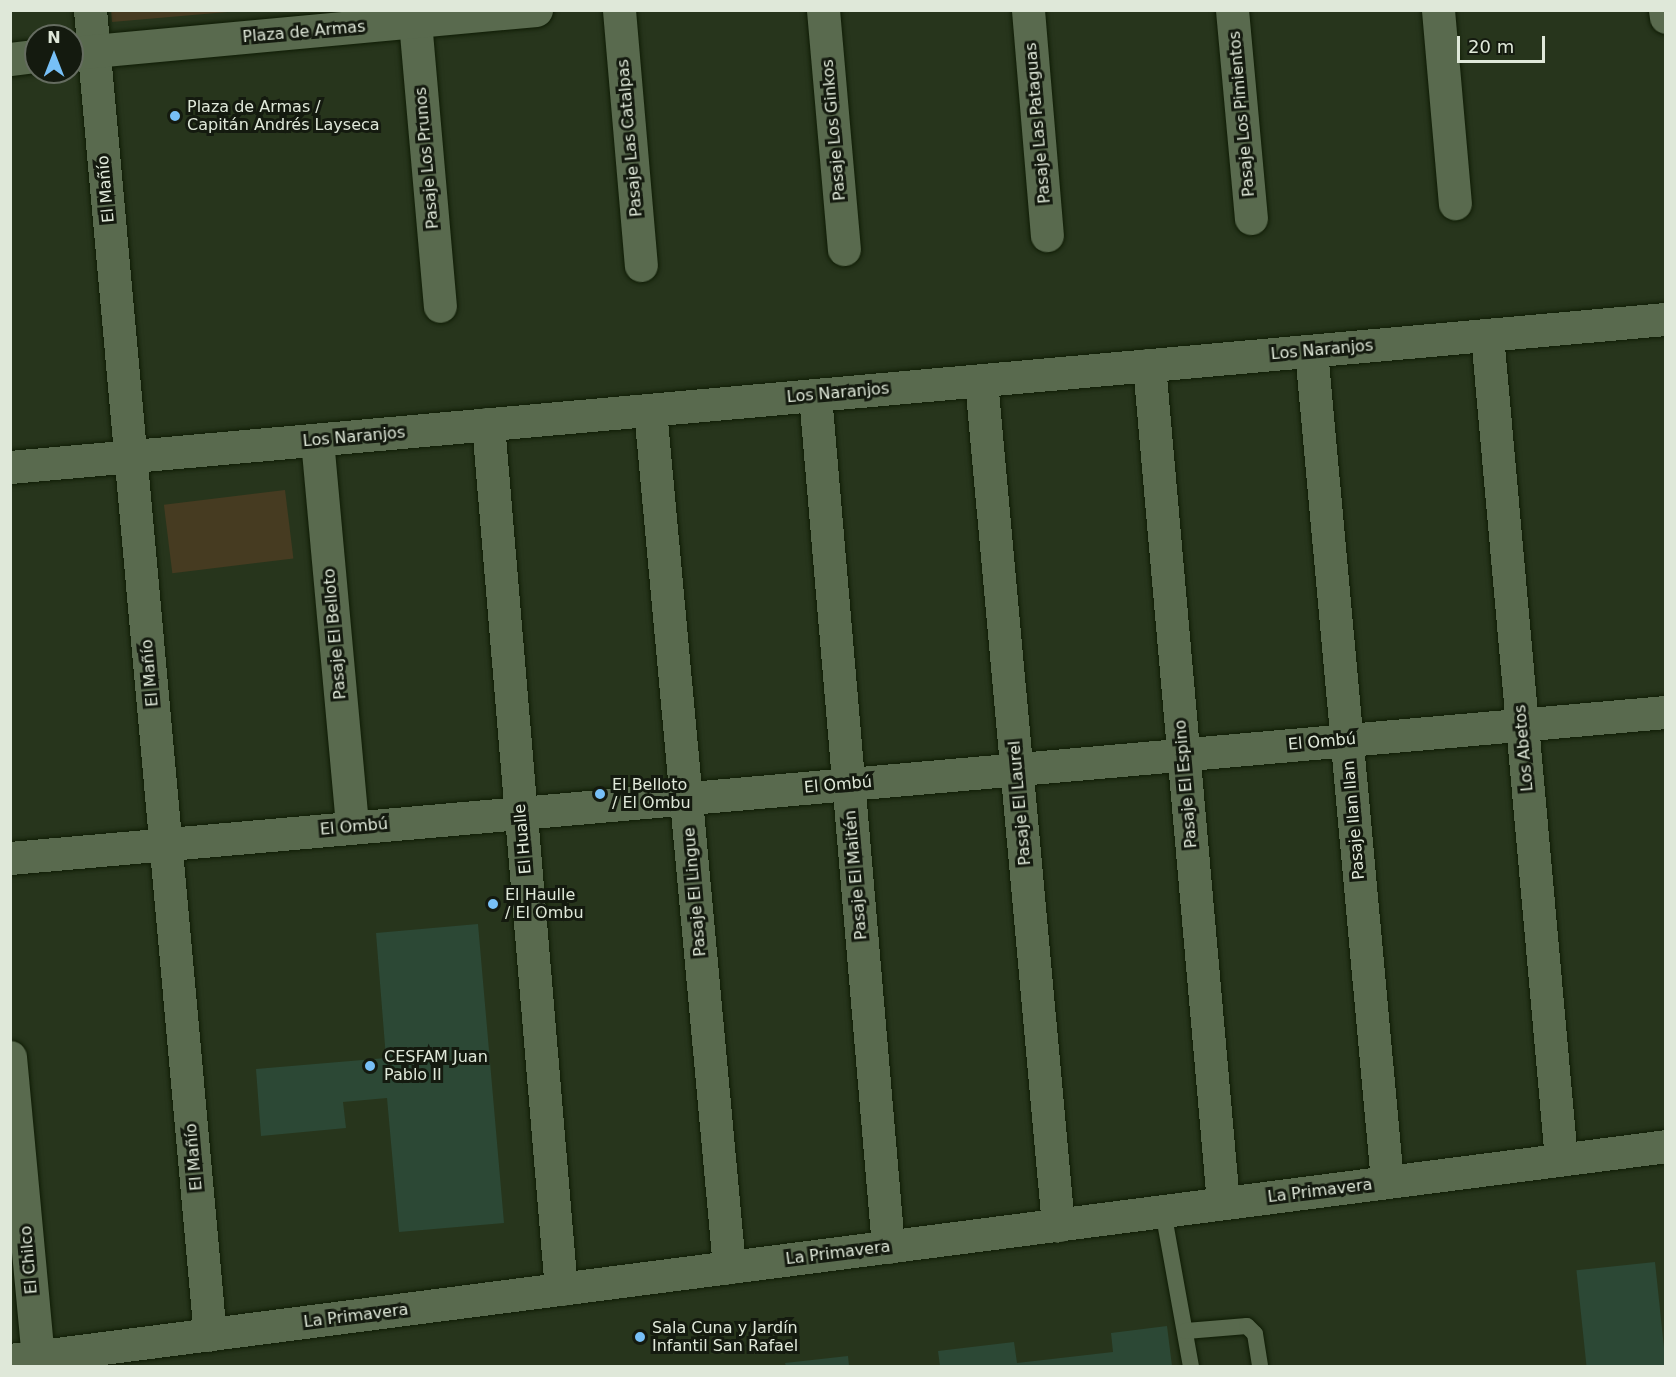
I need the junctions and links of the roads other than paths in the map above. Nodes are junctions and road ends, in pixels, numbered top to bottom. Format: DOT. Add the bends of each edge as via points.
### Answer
graph roads {
  1 [pos="90,10"];
  2 [pos="536,10"];
  3 [pos="619,10"];
  4 [pos="823,10"];
  5 [pos="1028,10"];
  6 [pos="1232,10"];
  7 [pos="1438,10"];
  8 [pos="1665,10"];
  9 [pos="415,16"];
  10 [pos="1665,17"];
  11 [pos="84,46"];
  12 [pos="84,52"];
  13 [pos="84,60"];
  14 [pos="1455,203"];
  15 [pos="1251,218"];
  16 [pos="1047,235"];
  17 [pos="844,249"];
  18 [pos="641,265"];
  19 [pos="440,306"];
  20 [pos="1665,319"];
  21 [pos="1487,335"];
  22 [pos="1311,351"];
  23 [pos="1149,365"];
  24 [pos="981,381"];
  25 [pos="815,395"];
  26 [pos="650,410"];
  27 [pos="488,424"];
  28 [pos="317,440"];
  29 [pos="131,457"];
  30 [pos="10,467"];
  31 [pos="1665,712"];
  32 [pos="1522,724"];
  33 [pos="1347,740"];
  34 [pos="1183,754"];
  35 [pos="1017,769"];
  36 [pos="848,784"];
  37 [pos="686,798"];
  38 [pos="521,813"];
  39 [pos="352,827"];
  40 [pos="166,844"];
  41 [pos="10,858"];
  42 [pos="10,1057"];
  43 [pos="1665,1146"];
  44 [pos="1561,1160"];
  45 [pos="1387,1182"];
  46 [pos="1223,1203"];
  47 [pos="1163,1211"];
  48 [pos="1058,1225"];
  49 [pos="888,1247"];
  50 [pos="729,1267"];
  51 [pos="561,1289"];
  52 [pos="1186,1331"];
  53 [pos="210,1335"];
  54 [pos="24,1358"];
  55 [pos="1191,1366"];
  56 [pos="1260,1366"];
  1 -- 11 [label="street, El Mañío"];
  2 -- 9 [label="street, Plaza de Armas"];
  3 -- 18 [label="street, Pasaje Las Catalpas"];
  4 -- 17 [label="street, Pasaje Los Ginkos"];
  5 -- 16 [label="street, Pasaje Las Pataguas"];
  6 -- 15 [label="street, Pasaje Los Pimientos"];
  7 -- 14 [label="street"];
  8 -- 10 [label="street"];
  9 -- 12 [label="street, Plaza de Armas"];
  9 -- 19 [label="street, Pasaje Los Prunos"];
  13 -- 29 [label="street, El Mañío"];
  20 -- 21 [label="street, Los Naranjos"];
  21 -- 22 [label="street, Los Naranjos"];
  21 -- 32 [label="street, Los Abetos"];
  22 -- 23 [label="street, Los Naranjos"];
  22 -- 33 [label="street, Pasaje Ilan Ilan"];
  23 -- 24 [label="street, Los Naranjos"];
  23 -- 34 [label="street, Pasaje El Espino"];
  24 -- 25 [label="street, Los Naranjos"];
  24 -- 35 [label="street, Pasaje El Laurel"];
  25 -- 26 [label="street, Los Naranjos"];
  25 -- 36 [label="street, Pasaje El Maitén"];
  26 -- 27 [label="street, Los Naranjos"];
  26 -- 37 [label="street, Pasaje El Lingue"];
  27 -- 28 [label="street, Los Naranjos"];
  27 -- 38 [label="street, El Hualle"];
  28 -- 29 [label="street, Los Naranjos"];
  28 -- 39 [label="street, Pasaje El Belloto"];
  29 -- 30 [label="street, Los Naranjos"];
  29 -- 40 [label="street, El Mañío"];
  31 -- 32 [label="street, El Ombú"];
  32 -- 33 [label="street, El Ombú"];
  32 -- 44 [label="street, Los Abetos"];
  33 -- 34 [label="street, El Ombú"];
  33 -- 45 [label="street, Pasaje Ilan Ilan"];
  34 -- 35 [label="street, El Ombú"];
  34 -- 46 [label="street, Pasaje El Espino"];
  35 -- 36 [label="street, El Ombú"];
  35 -- 48 [label="street, Pasaje El Laurel"];
  36 -- 37 [label="street, El Ombú"];
  36 -- 49 [label="street, Pasaje El Maitén"];
  37 -- 38 [label="street, El Ombú"];
  37 -- 50 [label="street, Pasaje El Lingue"];
  38 -- 39 [label="street, El Ombú"];
  38 -- 51 [label="street, El Hualle"];
  39 -- 40 [label="street, El Ombú"];
  40 -- 41 [label="street, El Ombú"];
  40 -- 53 [label="street, El Mañío"];
  42 -- 54 [label="street, El Chilco"];
  43 -- 44 [label="street, La Primavera"];
  44 -- 45 [label="street, La Primavera"];
  45 -- 46 [label="street, La Primavera"];
  46 -- 47 [label="street, La Primavera"];
  47 -- 48 [label="street, La Primavera"];
  47 -- 52 [label="lane"];
  48 -- 49 [label="street, La Primavera"];
  49 -- 50 [label="street, La Primavera"];
  50 -- 51 [label="street, La Primavera"];
  51 -- 53 [label="street, La Primavera"];
  52 -- 55 [label="lane"];
  52 -- 56 [label="lane" via="1247,1326 1255,1334"];
  53 -- 54 [label="street, La Primavera"];
}
